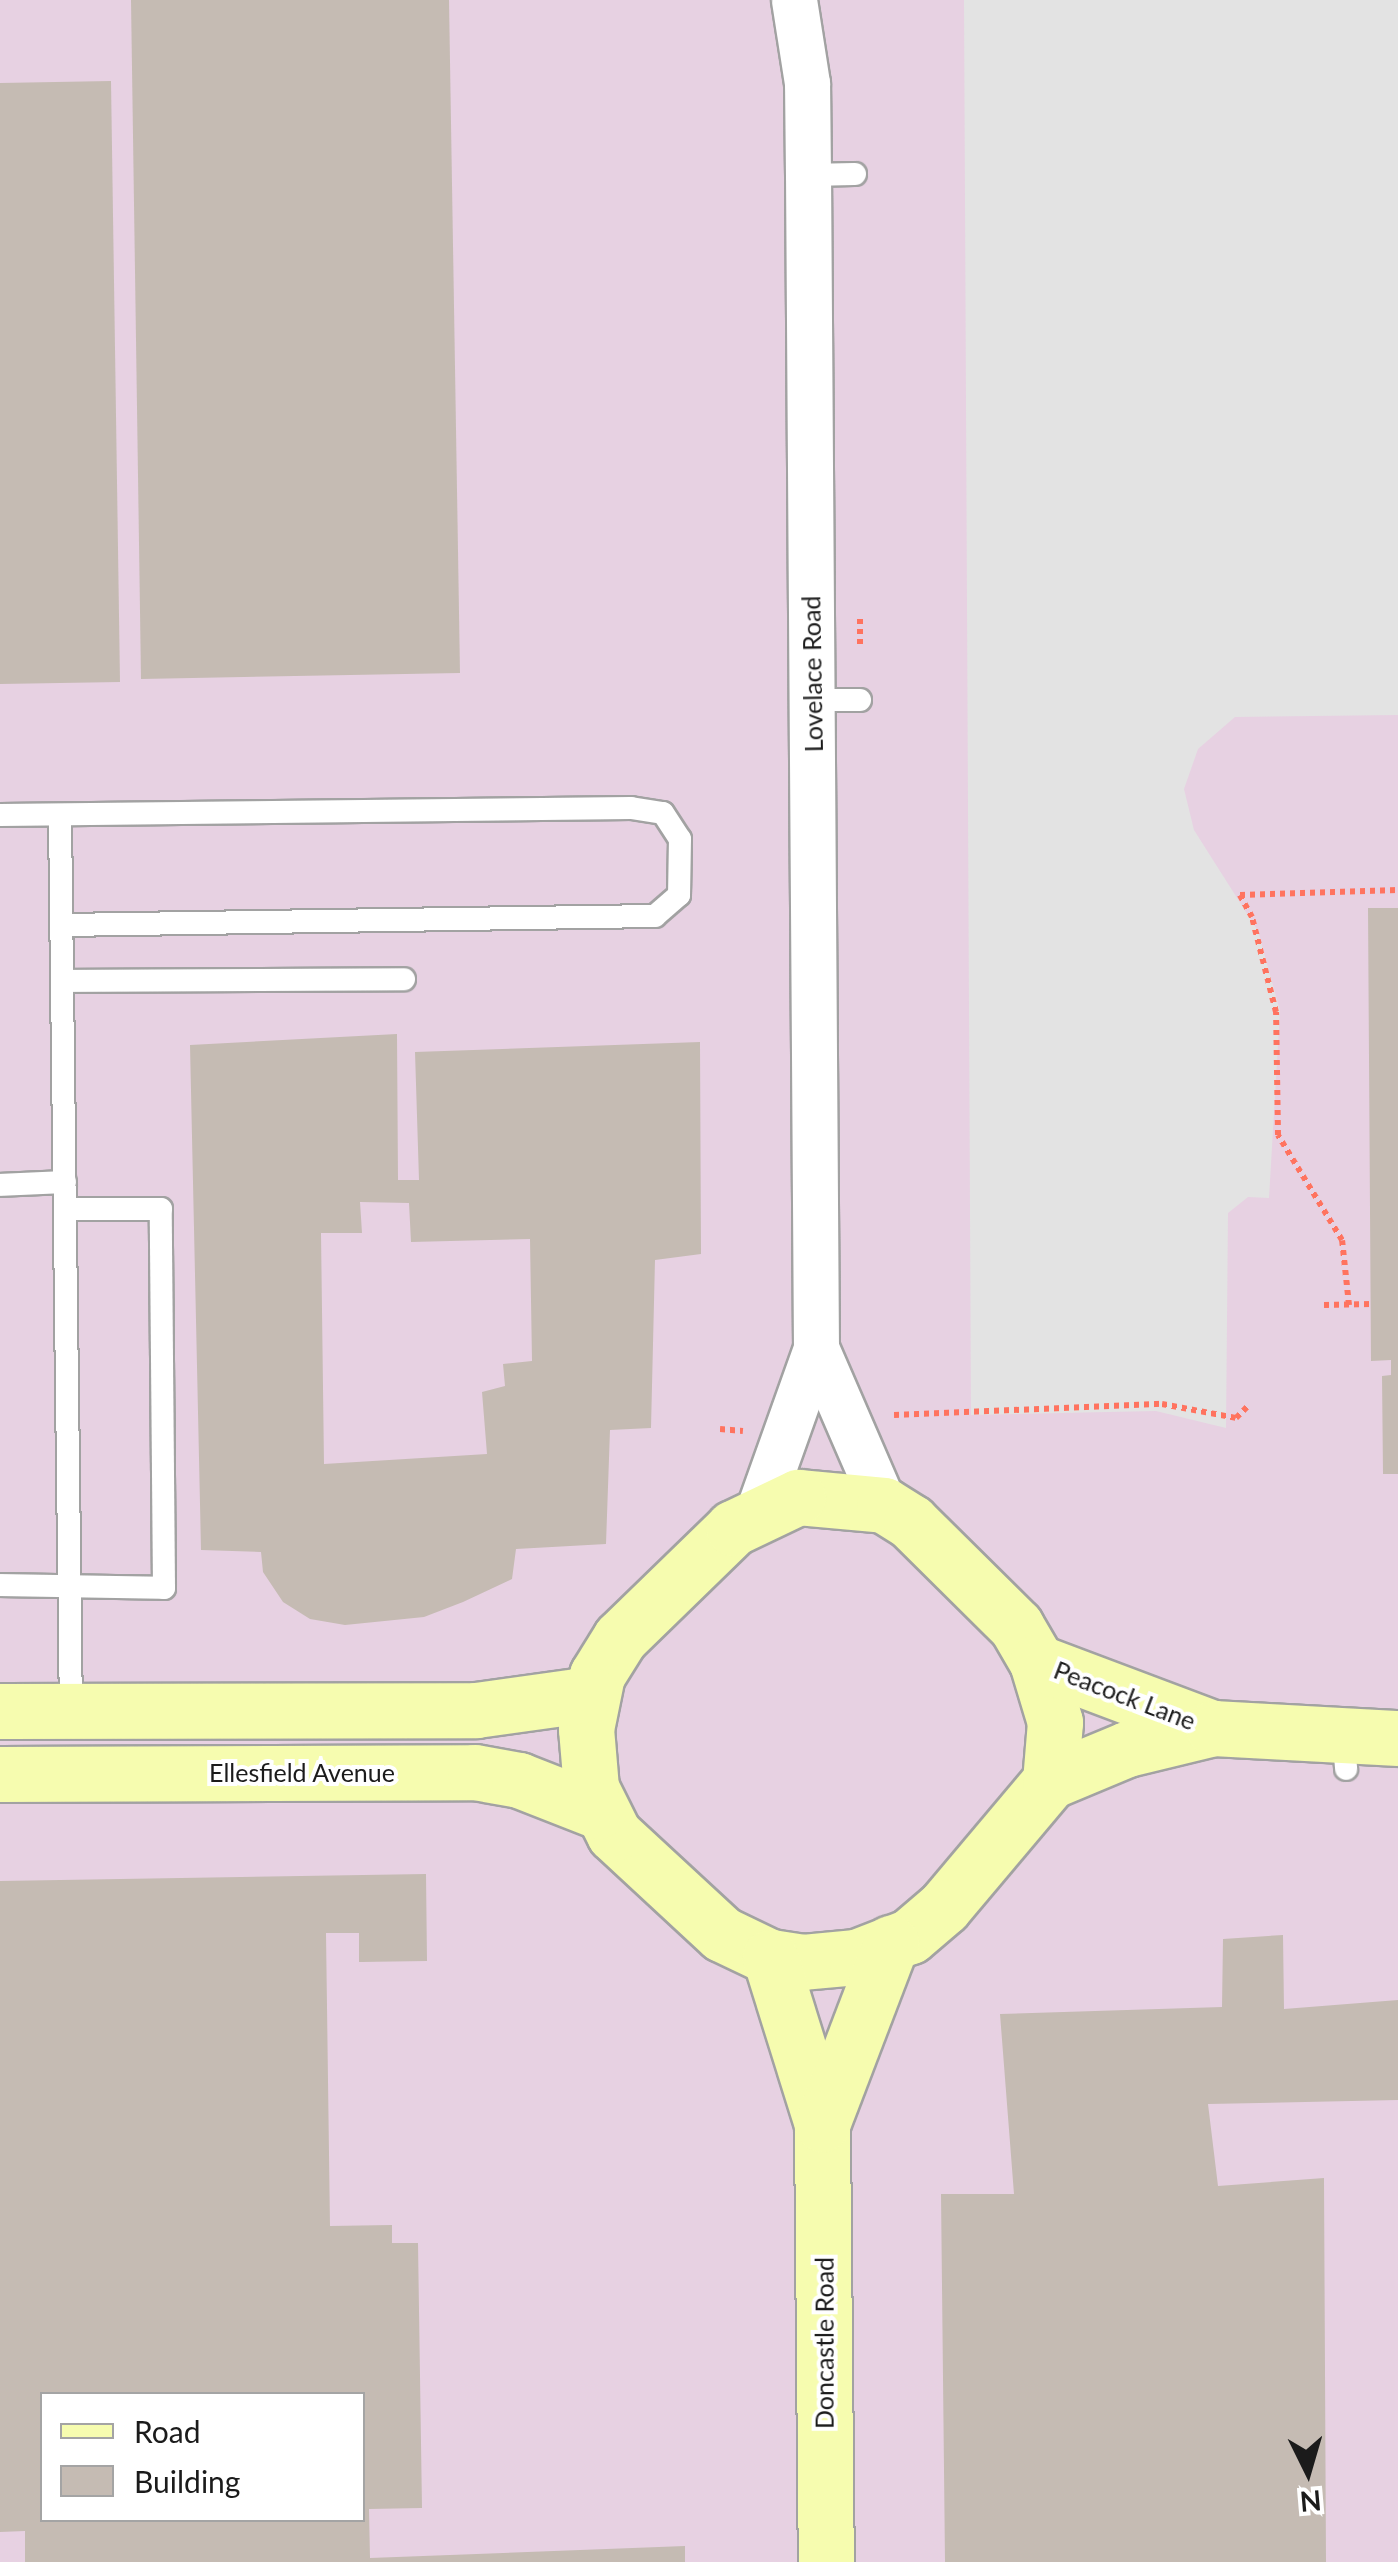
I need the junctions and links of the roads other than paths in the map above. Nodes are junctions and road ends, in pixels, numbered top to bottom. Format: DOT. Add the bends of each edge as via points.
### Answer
graph roads {
  1 [pos="794,0"];
  2 [pos="856,174"];
  3 [pos="808,175"];
  4 [pos="814,700"];
  5 [pos="860,700"];
  6 [pos="0,815"];
  7 [pos="60,816"];
  8 [pos="62,925"];
  9 [pos="404,980"];
  10 [pos="62,981"];
  11 [pos="64,1182"];
  12 [pos="0,1185"];
  13 [pos="65,1209"];
  14 [pos="816,1348"];
  15 [pos="884,1506"];
  16 [pos="757,1514"];
  17 [pos="0,1585"];
  18 [pos="70,1586"];
  19 [pos="1038,1662"];
  20 [pos="591,1694"];
  21 [pos="70,1710"];
  22 [pos="0,1712"];
  23 [pos="1213,1728"];
  24 [pos="1398,1738"];
  25 [pos="0,1774"];
  26 [pos="1050,1781"];
  27 [pos="598,1811"];
  28 [pos="891,1943"];
  29 [pos="770,1958"];
  30 [pos="822,2124"];
  31 [pos="826,2562"];
  1 -- 3 [label="street, Lovelace Road" via="807,83"];
  2 -- 3 [label="lane"];
  3 -- 4 [label="street, Lovelace Road"];
  4 -- 5 [label="lane"];
  4 -- 14 [label="street, Lovelace Road"];
  6 -- 7 [label="lane"];
  7 -- 8 [label="lane"];
  7 -- 8 [label="lane" via="631,808 662,813 673,827 680,839 681,880 678,895 656,916"];
  8 -- 10 [label="lane"];
  9 -- 10 [label="lane"];
  10 -- 11 [label="lane"];
  11 -- 12 [label="lane"];
  11 -- 13 [label="lane"];
  13 -- 18 [label="lane"];
  13 -- 18 [label="lane" via="162,1210 164,1588"];
  14 -- 15 [label="street, Lovelace Road"];
  14 -- 16 [label="street, Lovelace Road"];
  15 -- 16 [label="street" via="798,1498"];
  15 -- 19 [label="street" via="911,1522 1016,1626"];
  16 -- 20 [label="street" via="692,1562 620,1638"];
  17 -- 18 [label="lane"];
  18 -- 21 [label="lane"];
  19 -- 23 [label="street, Peacock Lane"];
  19 -- 26 [label="street" via="1055,1722"];
  20 -- 21 [label="street" via="476,1710"];
  20 -- 27 [label="street" via="588,1754"];
  21 -- 22 [label="street"];
  23 -- 24 [label="street, Peacock Lane" via="1344,1751"];
  23 -- 26 [label="street, Peacock Lane" via="1128,1749"];
  25 -- 27 [label="street, Ellesfield Avenue" via="475,1772 519,1780"];
  26 -- 28 [label="street" via="944,1908"];
  27 -- 29 [label="street" via="722,1934"];
  28 -- 29 [label="street" via="856,1956"];
  28 -- 30 [label="street, Doncastle Road"];
  29 -- 30 [label="street, Doncastle Road"];
  30 -- 31 [label="street, Doncastle Road"];
}
